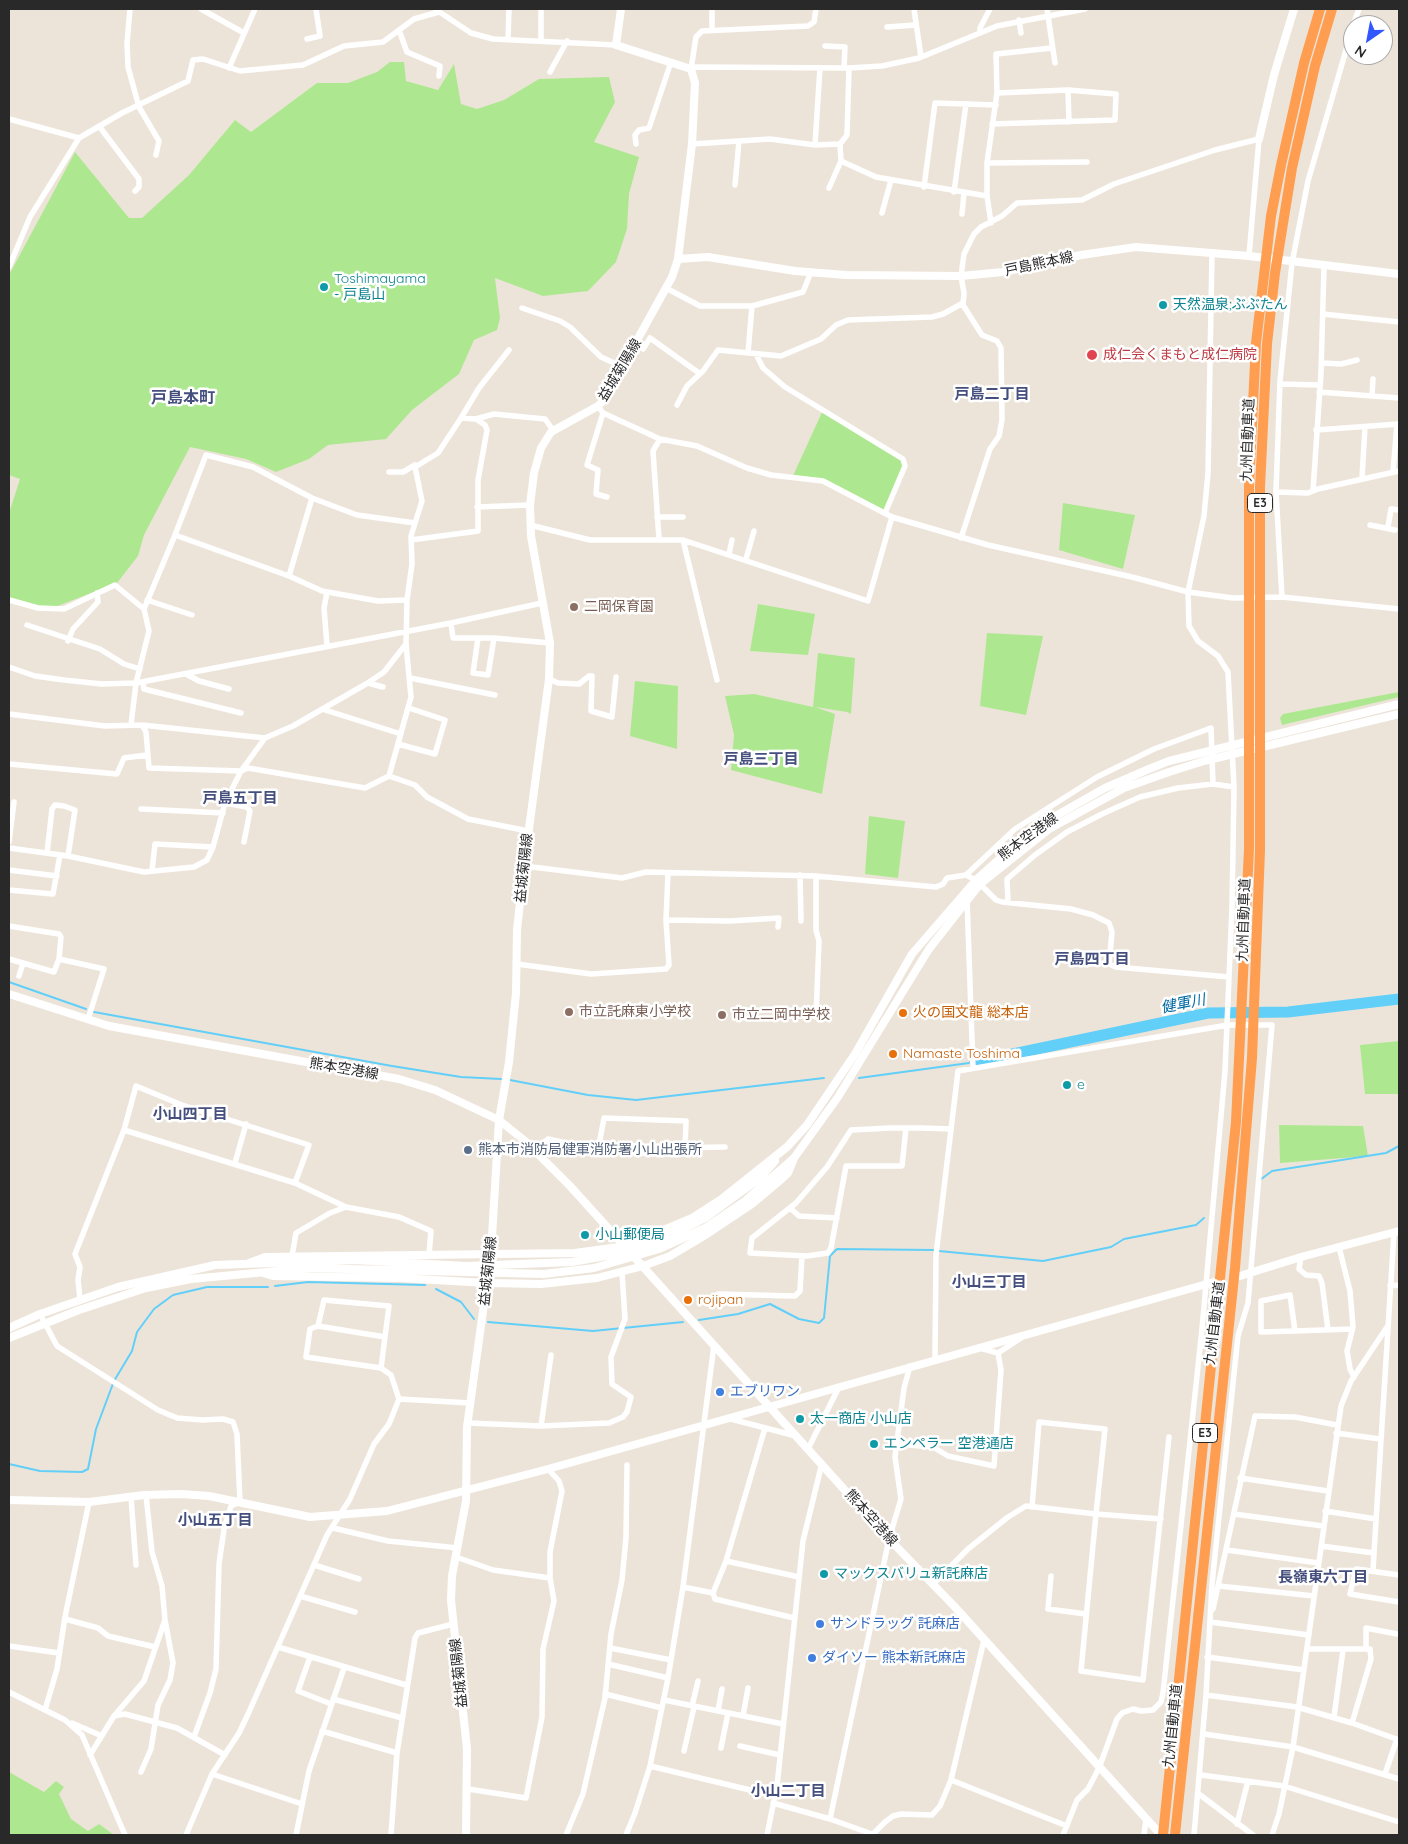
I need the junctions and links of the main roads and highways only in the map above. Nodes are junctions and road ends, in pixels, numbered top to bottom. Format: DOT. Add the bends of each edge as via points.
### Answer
graph roads {
  1 [pos="620,9"];
  2 [pos="1294,9"];
  3 [pos="1320,9"];
  4 [pos="1332,9"];
  5 [pos="1259,138"];
  6 [pos="678,259"];
  7 [pos="1399,274"];
  8 [pos="1399,704"];
  9 [pos="1399,714"];
  10 [pos="1204,757"];
  11 [pos="966,896"];
  12 [pos="9,994"];
  13 [pos="499,1120"];
  14 [pos="786,1148"];
  15 [pos="795,1157"];
  16 [pos="1396,1231"];
  17 [pos="626,1246"];
  18 [pos="491,1253"];
  19 [pos="249,1263"];
  20 [pos="274,1266"];
  21 [pos="643,1266"];
  22 [pos="257,1272"];
  23 [pos="1240,1276"];
  24 [pos="1214,1282"];
  25 [pos="487,1283"];
  26 [pos="9,1328"];
  27 [pos="9,1338"];
  28 [pos="770,1406"];
  29 [pos="466,1490"];
  30 [pos="9,1500"];
  31 [pos="466,1835"];
  32 [pos="1162,1835"];
  33 [pos="1175,1835"];
  1 -- 6 [label="main road, 益城菊陽線" via="616,45 691,69 695,83 692,144"];
  2 -- 5 [label="main road"];
  3 -- 32 [label="highway, 九州自動車道 / E3" via="1281,165 1266,253 1256,343 1249,486 1249,849 1242,1030 1228,1214"];
  4 -- 33 [label="highway, 九州自動車道 / E3" via="1315,66 1292,168 1274,273 1267,344 1260,487 1261,840 1255,1003 1235,1268"];
  6 -- 7 [label="main road, 戸島熊本線" via="708,257 811,272 900,277 961,276 1003,272 1124,248 1145,247"];
  6 -- 13 [label="main road, 益城菊陽線" via="666,288 601,409 553,430 544,440 538,457 530,525 550,643 549,679 524,866 516,993"];
  8 -- 10 [label="main road, 熊本空港線"];
  9 -- 10 [label="main road, 熊本空港線"];
  10 -- 11 [label="main road, 熊本空港線" via="1149,768 1105,788 1038,827 1010,847"];
  11 -- 14 [label="main road, 熊本空港線" via="912,954 854,1054 806,1125"];
  11 -- 15 [label="main road, 熊本空港線" via="929,949 838,1097"];
  12 -- 13 [label="main road, 熊本空港線" via="109,1026 399,1079 435,1090"];
  13 -- 17 [label="main road, 熊本空港線" via="535,1151"];
  13 -- 18 [label="main road, 益城菊陽線"];
  14 -- 17 [label="main road, 熊本空港線" via="699,1213"];
  14 -- 20 [label="main road, 熊本空港線" via="741,1194 705,1218 637,1249 598,1258 467,1266 354,1260"];
  15 -- 20 [label="main road, 熊本空港線" via="745,1201 705,1228 659,1249 594,1268 544,1274"];
  15 -- 21 [label="main road, 熊本空港線" via="788,1173 744,1210 670,1256"];
  16 -- 23 [label="main road"];
  17 -- 18 [label="main road, 熊本空港線" via="575,1252"];
  17 -- 21 [label="main road, 熊本空港線"];
  18 -- 19 [label="main road, 熊本空港線" via="265,1257"];
  18 -- 25 [label="main road, 益城菊陽線"];
  19 -- 20 [label="main road, 熊本空港線"];
  19 -- 26 [label="main road, 熊本空港線" via="215,1265 154,1277 80,1299"];
  20 -- 22 [label="main road, 熊本空港線"];
  21 -- 25 [label="main road, 熊本空港線" via="597,1278 540,1284"];
  21 -- 28 [label="main road, 熊本空港線"];
  22 -- 25 [label="main road, 熊本空港線" via="274,1276"];
  22 -- 27 [label="main road, 熊本空港線" via="146,1288"];
  24 -- 28 [label="main road"];
  25 -- 29 [label="main road, 益城菊陽線" via="470,1403"];
  28 -- 29 [label="main road"];
  28 -- 32 [label="main road, 熊本空港線"];
  29 -- 30 [label="main road" via="387,1512 310,1517 209,1496 146,1495 89,1502"];
  29 -- 31 [label="main road, 益城菊陽線" via="451,1600 467,1749"];
}
